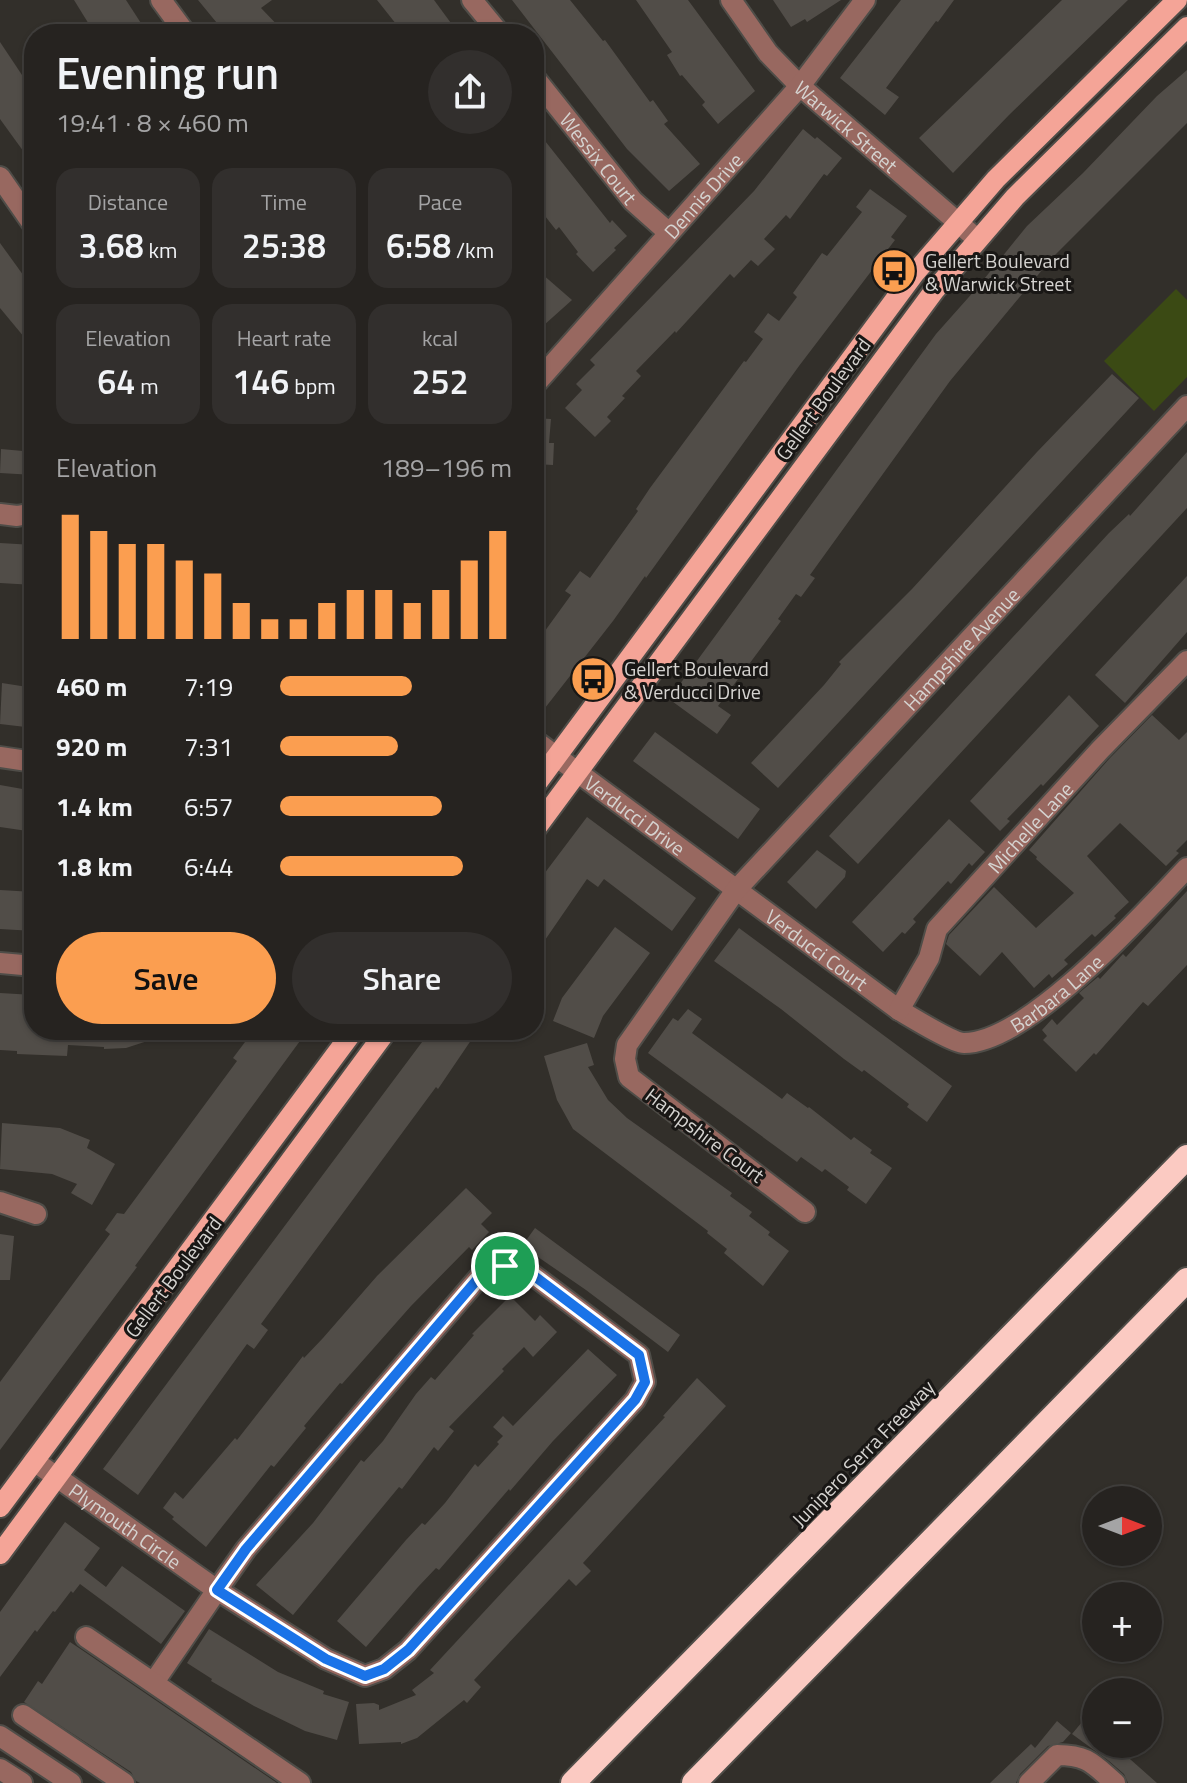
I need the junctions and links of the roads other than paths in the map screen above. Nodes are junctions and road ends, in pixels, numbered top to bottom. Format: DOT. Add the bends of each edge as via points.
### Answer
graph roads {
  1 [pos="161,0"];
  2 [pos="472,0"];
  3 [pos="731,0"];
  4 [pos="865,0"];
  5 [pos="1177,0"];
  6 [pos="179,24"];
  7 [pos="492,24"];
  8 [pos="1187,27"];
  9 [pos="800,86"];
  10 [pos="544,90"];
  11 [pos="0,177"];
  12 [pos="24,212"];
  13 [pos="958,221"];
  14 [pos="669,233"];
  15 [pos="977,239"];
  16 [pos="544,374"];
  17 [pos="1187,406"];
  18 [pos="0,514"];
  19 [pos="24,515"];
  20 [pos="1187,661"];
  21 [pos="544,747"];
  22 [pos="0,757"];
  23 [pos="557,757"];
  24 [pos="24,761"];
  25 [pos="578,772"];
  26 [pos="544,774"];
  27 [pos="544,818"];
  28 [pos="1187,868"];
  29 [pos="736,890"];
  30 [pos="0,963"];
  31 [pos="24,965"];
  32 [pos="899,1010"];
  33 [pos="347,1040"];
  34 [pos="380,1040"];
  35 [pos="1187,1157"];
  36 [pos="0,1202"];
  37 [pos="805,1212"];
  38 [pos="36,1214"];
  39 [pos="1187,1280"];
  40 [pos="34,1461"];
  41 [pos="55,1477"];
  42 [pos="0,1507"];
  43 [pos="0,1554"];
  44 [pos="217,1590"];
  45 [pos="86,1637"];
  46 [pos="154,1682"];
  47 [pos="23,1715"];
  48 [pos="0,1736"];
  49 [pos="91,1760"];
  50 [pos="0,1769"];
  51 [pos="22,1783"];
  52 [pos="72,1783"];
  53 [pos="124,1783"];
  54 [pos="300,1783"];
  55 [pos="573,1783"];
  56 [pos="694,1783"];
  57 [pos="1029,1783"];
  58 [pos="1115,1783"];
  1 -- 6 [label="street"];
  2 -- 7 [label="street"];
  3 -- 9 [label="street, Warwick Street" via="768,53"];
  4 -- 9 [label="street, Dennis Drive"];
  5 -- 13 [label="main road, Gellert Boulevard"];
  8 -- 15 [label="main road, Gellert Boulevard"];
  9 -- 13 [label="street, Warwick Street"];
  9 -- 14 [label="street, Dennis Drive"];
  10 -- 14 [label="street, Wessix Court" via="633,201"];
  11 -- 12 [label="street"];
  13 -- 15 [label="street, Warwick Street"];
  13 -- 23 [label="main road, Gellert Boulevard" via="876,322"];
  14 -- 16 [label="street, Dennis Drive"];
  15 -- 25 [label="main road, Gellert Boulevard" via="897,338"];
  17 -- 29 [label="street, Hampshire Avenue"];
  18 -- 19 [label="street"];
  20 -- 32 [label="street, Michelle Lane" via="937,929 929,958"];
  21 -- 23 [label="street, Verducci Drive"];
  22 -- 24 [label="street"];
  23 -- 25 [label="street, Verducci Drive"];
  23 -- 26 [label="main road, Gellert Boulevard"];
  25 -- 27 [label="main road, Gellert Boulevard"];
  25 -- 29 [label="street, Verducci Drive"];
  28 -- 32 [label="street, Barbara Lane" via="1107,950 1033,1014 991,1038 961,1044"];
  29 -- 32 [label="street, Verducci Court"];
  29 -- 37 [label="street, Hampshire Court" via="627,1045 625,1059 629,1077"];
  30 -- 31 [label="street"];
  33 -- 40 [label="main road, Gellert Boulevard"];
  34 -- 41 [label="main road, Gellert Boulevard"];
  35 -- 55 [label="highway, Junipero Serra Freeway"];
  36 -- 38 [label="street"];
  39 -- 56 [label="highway"];
  40 -- 41 [label="street, Plymouth Circle"];
  40 -- 42 [label="main road, Gellert Boulevard"];
  41 -- 43 [label="main road, Gellert Boulevard"];
  41 -- 44 [label="street, Plymouth Circle"];
  44 -- 44 [label="street, Plymouth Circle" via="326,1659 365,1676 384,1669 408,1650 635,1400 645,1382 639,1355 525,1269 505,1266 482,1274 246,1549"];
  44 -- 46 [label="street"];
  45 -- 46 [label="street"];
  46 -- 54 [label="street"];
  47 -- 49 [label="street"];
  48 -- 52 [label="street"];
  49 -- 52 [label="street"];
  49 -- 53 [label="street"];
  50 -- 51 [label="street"];
  57 -- 58 [label="street" via="1057,1755 1069,1755 1085,1758"];
}
